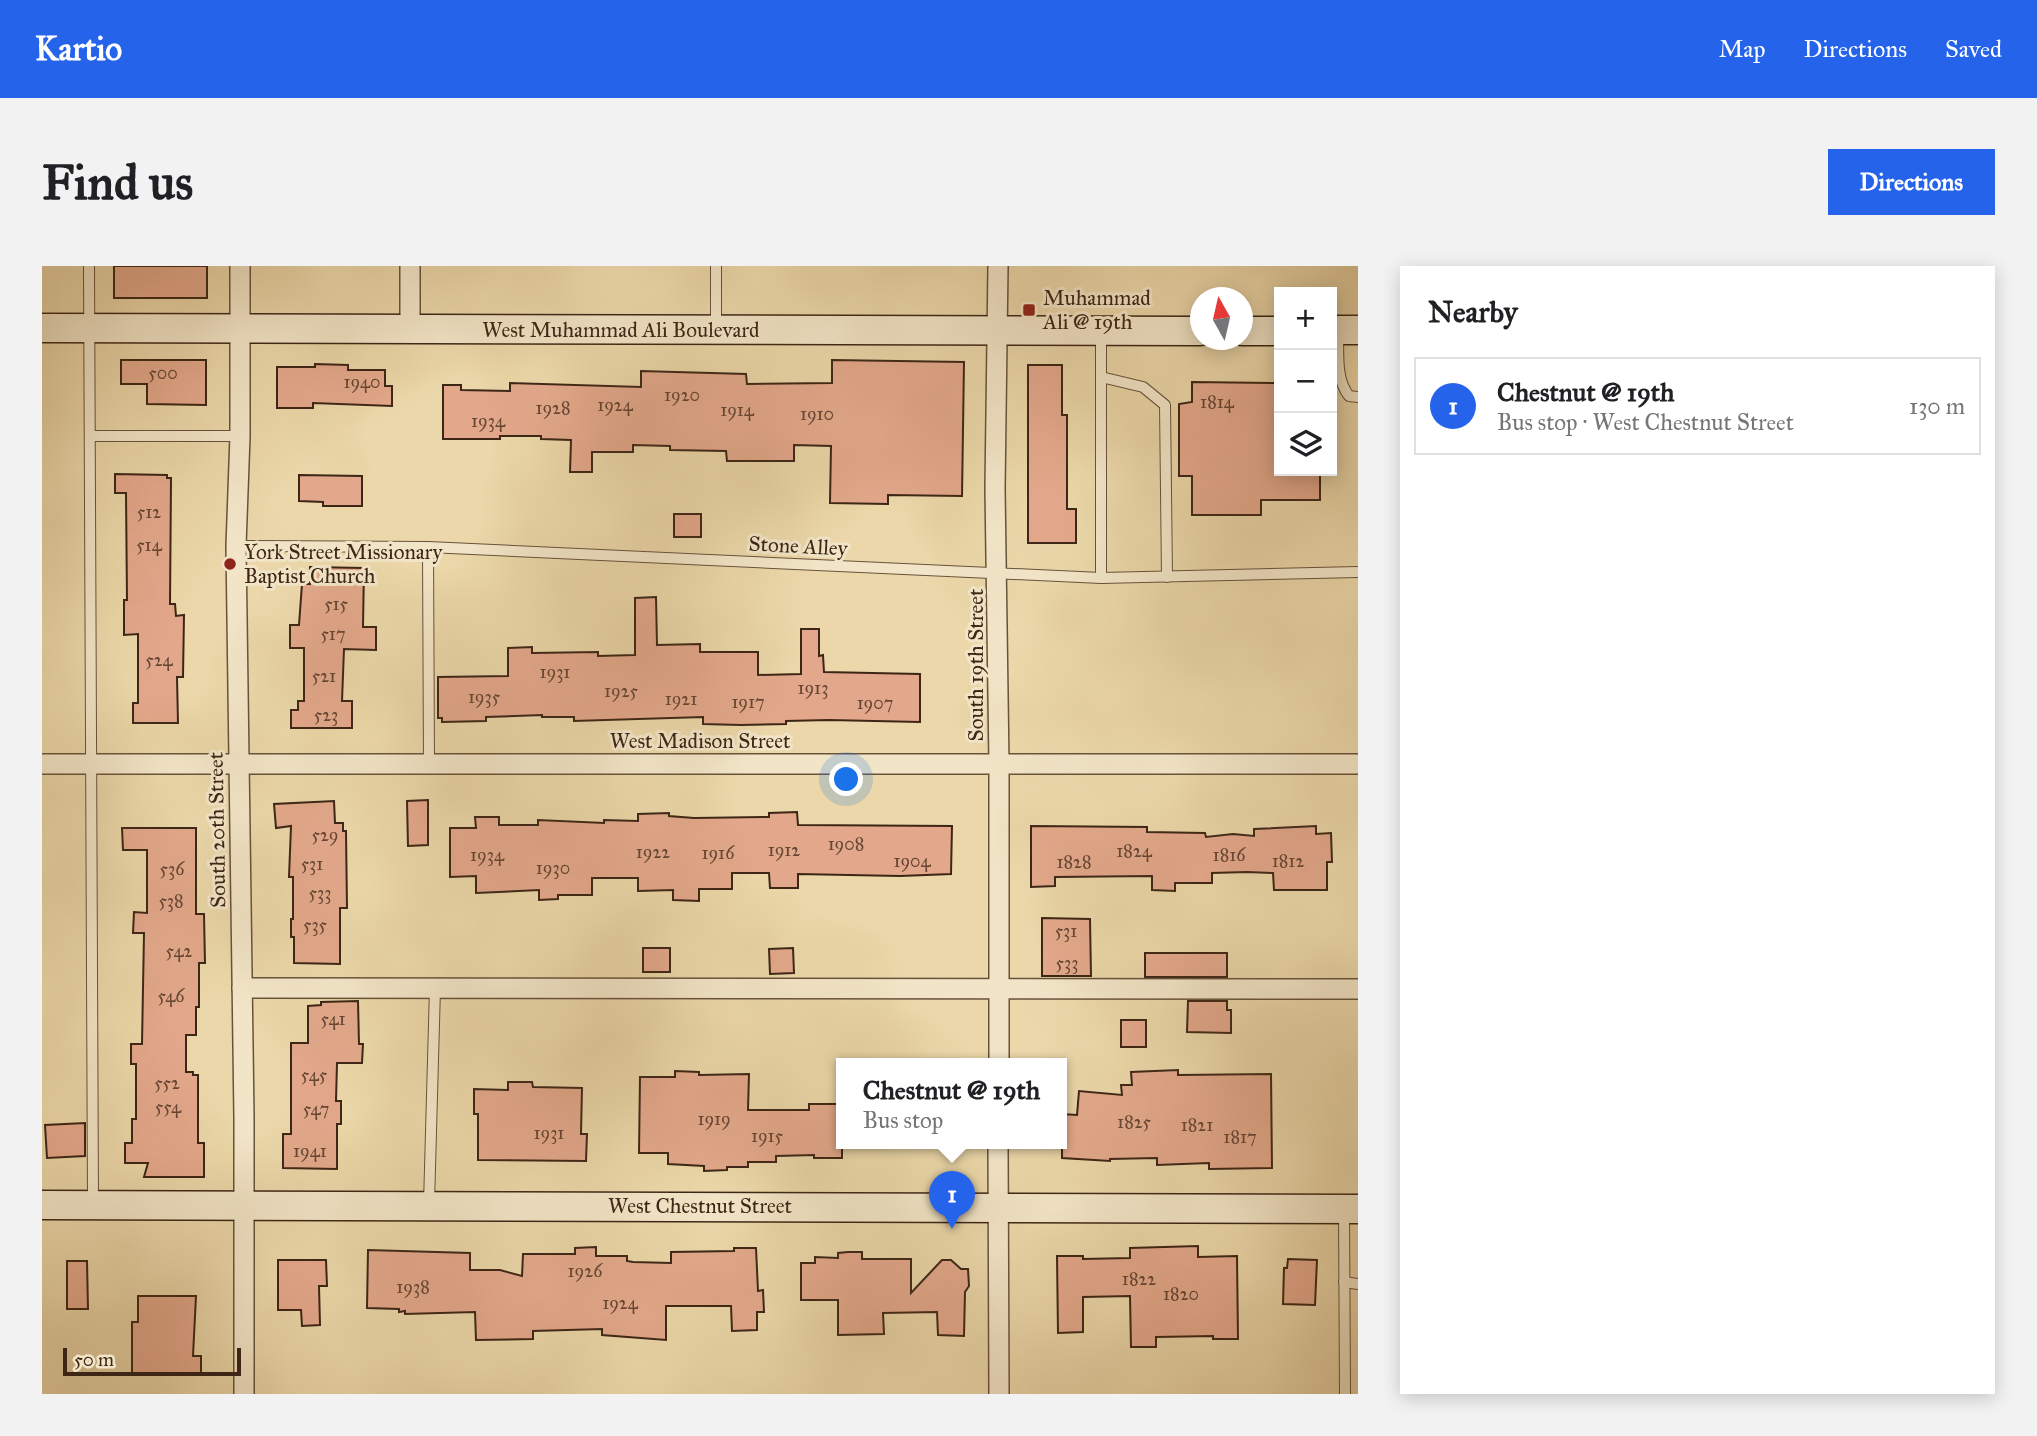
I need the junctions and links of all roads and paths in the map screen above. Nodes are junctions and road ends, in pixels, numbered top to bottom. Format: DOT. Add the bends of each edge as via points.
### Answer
graph roads {
  1 [pos="89,266"];
  2 [pos="240,266"];
  3 [pos="410,266"];
  4 [pos="716,266"];
  5 [pos="998,266"];
  6 [pos="42,328"];
  7 [pos="90,328"];
  8 [pos="240,330"];
  9 [pos="410,330"];
  10 [pos="716,330"];
  11 [pos="998,330"];
  12 [pos="1343,330"];
  13 [pos="1101,331"];
  14 [pos="1190,331"];
  15 [pos="1253,331"];
  16 [pos="1274,331"];
  17 [pos="1101,377"];
  18 [pos="1358,397"];
  19 [pos="90,436"];
  20 [pos="240,436"];
  21 [pos="236,546"];
  22 [pos="428,547"];
  23 [pos="1358,572"];
  24 [pos="998,575"];
  25 [pos="1167,577"];
  26 [pos="1101,578"];
  27 [pos="42,764"];
  28 [pos="92,764"];
  29 [pos="238,764"];
  30 [pos="429,764"];
  31 [pos="999,764"];
  32 [pos="1358,764"];
  33 [pos="242,988"];
  34 [pos="435,988"];
  35 [pos="999,988"];
  36 [pos="1358,989"];
  37 [pos="999,1058"];
  38 [pos="998,1149"];
  39 [pos="42,1205"];
  40 [pos="93,1205"];
  41 [pos="244,1205"];
  42 [pos="429,1205"];
  43 [pos="998,1207"];
  44 [pos="1351,1209"];
  45 [pos="1344,1282"];
  46 [pos="1358,1284"];
  47 [pos="244,1394"];
  48 [pos="999,1394"];
  49 [pos="1345,1394"];
  1 -- 7 [label="lane"];
  2 -- 8 [label="street, South 20th Street"];
  3 -- 9 [label="street"];
  4 -- 10 [label="lane"];
  5 -- 11 [label="street, South 19th Street"];
  6 -- 7 [label="main road, West Muhammad Ali Boulevard"];
  7 -- 8 [label="main road, West Muhammad Ali Boulevard"];
  7 -- 19 [label="lane"];
  8 -- 9 [label="main road, West Muhammad Ali Boulevard"];
  8 -- 20 [label="street, South 20th Street"];
  9 -- 10 [label="main road, West Muhammad Ali Boulevard"];
  10 -- 11 [label="main road, West Muhammad Ali Boulevard"];
  11 -- 13 [label="main road, West Muhammad Ali Boulevard"];
  11 -- 24 [label="street, South 19th Street"];
  12 -- 18 [label="lane" via="1339,376 1349,396"];
  13 -- 14 [label="main road, West Muhammad Ali Boulevard"];
  13 -- 17 [label="lane"];
  15 -- 16 [label="main road"];
  17 -- 25 [label="lane" via="1143,387 1165,405"];
  17 -- 26 [label="lane"];
  19 -- 20 [label="lane"];
  19 -- 28 [label="lane"];
  20 -- 21 [label="street, South 20th Street"];
  21 -- 22 [label="lane, Stone Alley"];
  21 -- 29 [label="street, South 20th Street"];
  22 -- 24 [label="lane, Stone Alley"];
  22 -- 30 [label="lane"];
  23 -- 25 [label="lane, Stone Alley"];
  24 -- 26 [label="lane, Stone Alley"];
  24 -- 31 [label="street, South 19th Street"];
  25 -- 26 [label="lane, Stone Alley"];
  27 -- 28 [label="street, West Madison Street"];
  28 -- 29 [label="street, West Madison Street"];
  28 -- 40 [label="lane"];
  29 -- 30 [label="street, West Madison Street"];
  29 -- 33 [label="street, South 20th Street"];
  30 -- 31 [label="street, West Madison Street"];
  31 -- 32 [label="street, West Madison Street"];
  31 -- 35 [label="street, South 19th Street"];
  33 -- 34 [label="street"];
  33 -- 41 [label="street, South 20th Street"];
  34 -- 35 [label="street"];
  34 -- 42 [label="lane"];
  35 -- 36 [label="street"];
  35 -- 37 [label="street, South 19th Street"];
  38 -- 43 [label="street"];
  39 -- 40 [label="main road, West Chestnut Street"];
  40 -- 41 [label="main road, West Chestnut Street"];
  41 -- 42 [label="main road, West Chestnut Street"];
  41 -- 47 [label="street, South 20th Street"];
  42 -- 43 [label="main road, West Chestnut Street"];
  43 -- 44 [label="main road, West Chestnut Street"];
  43 -- 48 [label="street"];
  44 -- 45 [label="lane"];
  45 -- 46 [label="lane"];
  45 -- 49 [label="lane"];
}
